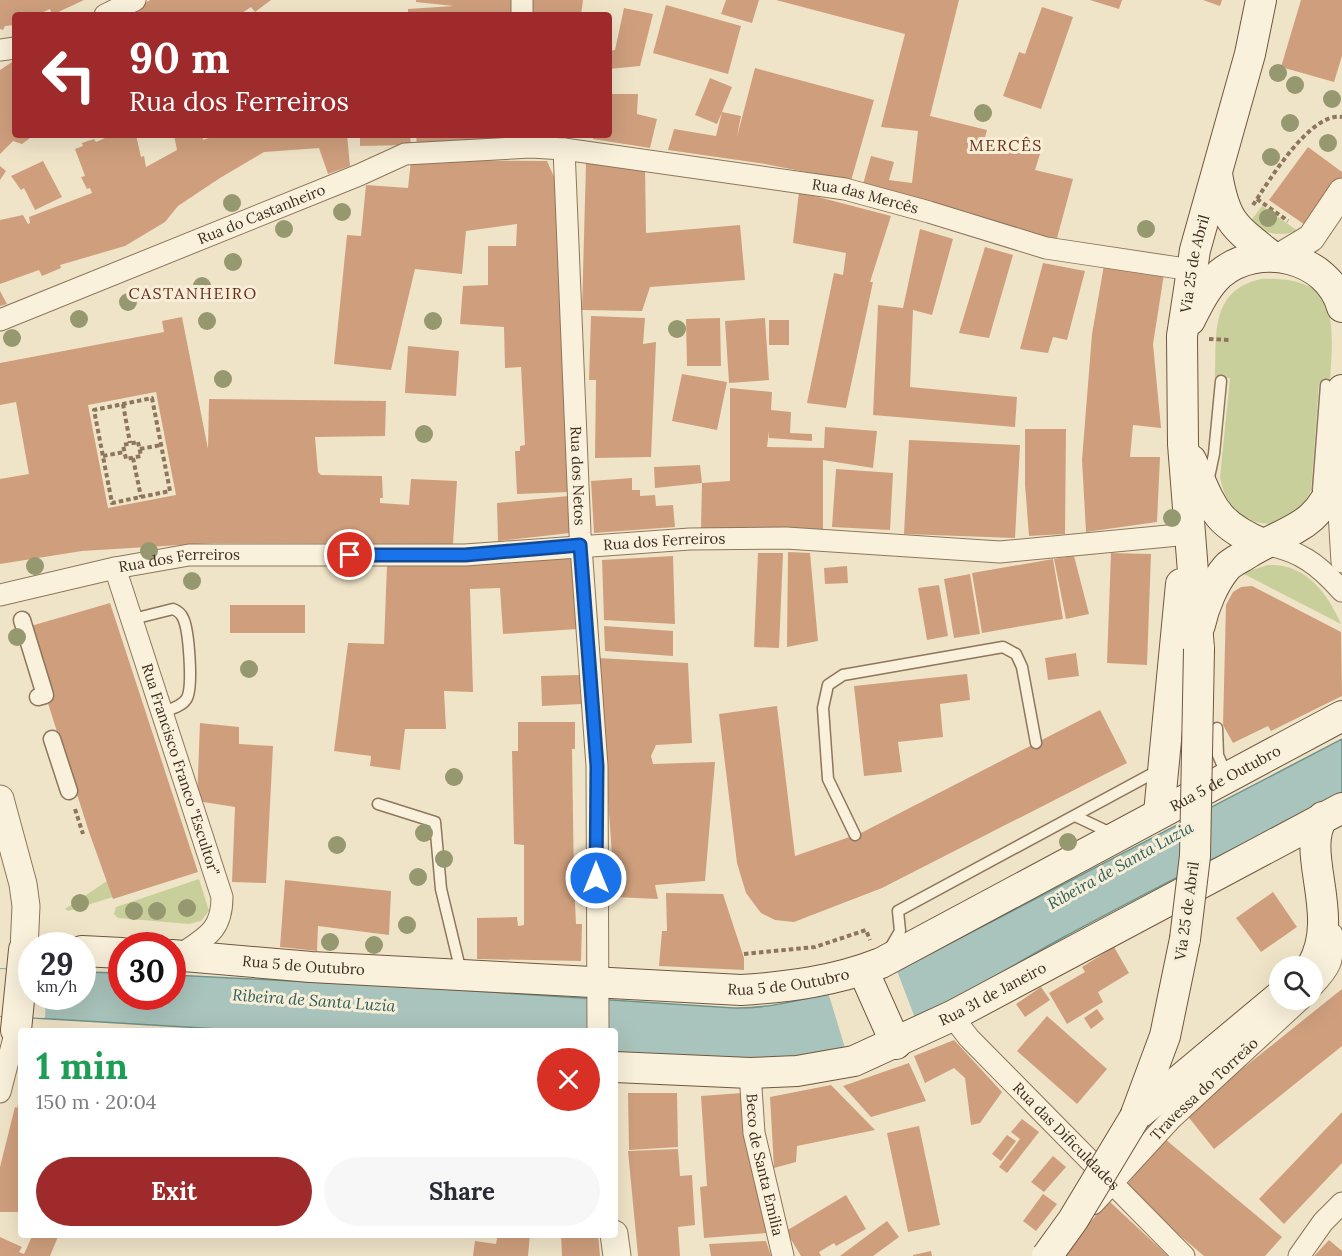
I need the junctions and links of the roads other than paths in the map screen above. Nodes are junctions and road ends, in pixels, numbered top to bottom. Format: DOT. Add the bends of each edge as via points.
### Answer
graph roads {
  1 [pos="135,0"];
  2 [pos="1261,0"];
  3 [pos="111,12"];
  4 [pos="530,141"];
  5 [pos="564,149"];
  6 [pos="1217,172"];
  7 [pos="1341,195"];
  8 [pos="1342,230"];
  9 [pos="1275,256"];
  10 [pos="1192,270"];
  11 [pos="1342,306"];
  12 [pos="0,320"];
  13 [pos="1182,336"];
  14 [pos="1221,381"];
  15 [pos="1334,388"];
  16 [pos="1183,444"];
  17 [pos="1337,476"];
  18 [pos="1206,492"];
  19 [pos="1311,519"];
  20 [pos="1189,534"];
  21 [pos="1263,544"];
  22 [pos="580,545"];
  23 [pos="1342,562"];
  24 [pos="115,568"];
  25 [pos="1342,591"];
  26 [pos="0,594"];
  27 [pos="133,619"];
  28 [pos="22,620"];
  29 [pos="1199,641"];
  30 [pos="38,697"];
  31 [pos="163,712"];
  32 [pos="1342,716"];
  33 [pos="1217,728"];
  34 [pos="52,740"];
  35 [pos="1036,743"];
  36 [pos="1164,767"];
  37 [pos="1227,776"];
  38 [pos="69,791"];
  39 [pos="0,799"];
  40 [pos="378,804"];
  41 [pos="1159,813"];
  42 [pos="1333,813"];
  43 [pos="1075,816"];
  44 [pos="855,835"];
  45 [pos="1119,836"];
  46 [pos="23,932"];
  47 [pos="1332,934"];
  48 [pos="186,949"];
  49 [pos="186,956"];
  50 [pos="1318,956"];
  51 [pos="872,960"];
  52 [pos="462,975"];
  53 [pos="1323,976"];
  54 [pos="596,981"];
  55 [pos="18,991"];
  56 [pos="1269,1005"];
  57 [pos="1289,1010"];
  58 [pos="952,1016"];
  59 [pos="16,1026"];
  60 [pos="597,1028"];
  61 [pos="896,1044"];
  62 [pos="618,1067"];
  63 [pos="750,1073"];
  64 [pos="0,1092"];
  65 [pos="1135,1117"];
  66 [pos="1112,1184"];
  67 [pos="1342,1203"];
  68 [pos="615,1238"];
  69 [pos="617,1256"];
  70 [pos="783,1256"];
  71 [pos="1042,1256"];
  72 [pos="1047,1256"];
  73 [pos="1184,1256"];
  74 [pos="1299,1256"];
  1 -- 3 [label="street"];
  2 -- 6 [label="main road, Via 25 de Abril"];
  4 -- 5 [label="street, Rua das Mercês"];
  4 -- 12 [label="street, Rua do Castanheiro" via="405,154"];
  5 -- 10 [label="street, Rua das Mercês" via="845,189 1046,248"];
  5 -- 22 [label="street, Rua dos Netos"];
  6 -- 9 [label="main road" via="1221,199 1235,228"];
  6 -- 10 [label="main road, Via 25 de Abril"];
  7 -- 8 [label="street"];
  7 -- 9 [label="street" via="1311,238"];
  9 -- 11 [label="main road" via="1311,266 1330,283"];
  9 -- 13 [label="main road" via="1245,261 1221,273 1204,293"];
  10 -- 13 [label="main road, Via 25 de Abril"];
  13 -- 16 [label="main road, Via 25 de Abril"];
  14 -- 18 [label="lane"];
  15 -- 17 [label="main road"];
  15 -- 19 [label="lane"];
  16 -- 18 [label="main road"];
  16 -- 20 [label="main road, Via 25 de Abril"];
  17 -- 19 [label="main road"];
  17 -- 23 [label="street"];
  18 -- 21 [label="main road" via="1222,521 1237,533"];
  19 -- 21 [label="main road" via="1293,532"];
  20 -- 22 [label="street, Rua dos Ferreiros" via="1000,552 786,538"];
  20 -- 29 [label="main road, Via 25 de Abril"];
  20 -- 36 [label="main road, Via 25 de Abril" via="1184,552"];
  21 -- 25 [label="street" via="1284,548 1317,564"];
  21 -- 29 [label="main road" via="1228,566 1202,615"];
  22 -- 24 [label="street, Rua dos Ferreiros" via="465,555 189,555"];
  22 -- 54 [label="street, Rua dos Netos" via="597,766"];
  24 -- 26 [label="street, Rua dos Ferreiros"];
  24 -- 27 [label="street, Rua Francisco Franco \"Escultor\""];
  27 -- 31 [label="street, Rua Francisco Franco \"Escultor\""];
  27 -- 31 [label="lane" via="173,609 184,619 188,696 183,703"];
  28 -- 30 [label="street" via="45,695"];
  29 -- 65 [label="main road, Via 25 de Abril, bridge" via="1195,856 1185,939 1165,1036"];
  31 -- 48 [label="street, Rua Francisco Franco \"Escultor\"" via="222,897 217,925 209,935"];
  32 -- 37 [label="main road, Rua 5 de Outubro"];
  33 -- 37 [label="lane" via="1218,755"];
  34 -- 38 [label="street" via="66,768"];
  35 -- 44 [label="lane" via="1022,667 1016,654 1003,647 843,675 828,685 823,708 827,767 828,779"];
  36 -- 41 [label="main road, Via 25 de Abril"];
  36 -- 43 [label="lane"];
  37 -- 41 [label="main road, Rua 5 de Outubro"];
  39 -- 46 [label="street" via="23,884 26,906"];
  40 -- 52 [label="lane" via="435,822 441,889"];
  41 -- 45 [label="main road, Rua 5 de Outubro"];
  42 -- 47 [label="main road" via="1317,828 1329,886"];
  42 -- 58 [label="main road, Rua 31 de Janeiro"];
  43 -- 45 [label="lane"];
  43 -- 51 [label="lane" via="898,911 900,931"];
  45 -- 51 [label="main road, Rua 5 de Outubro"];
  47 -- 50 [label="main road"];
  47 -- 53 [label="street" via="1334,957"];
  49 -- 52 [label="main road, Rua 5 de Outubro"];
  51 -- 54 [label="main road, Rua 5 de Outubro" via="794,986 741,990"];
  51 -- 61 [label="main road"];
  52 -- 54 [label="main road, Rua 5 de Outubro"];
  54 -- 60 [label="street, Rua dos Netos"];
  55 -- 59 [label="main road"];
  56 -- 65 [label="main road"];
  57 -- 66 [label="street, Travessa do Torreão" via="1172,1118"];
  58 -- 61 [label="main road, Rua 31 de Janeiro"];
  58 -- 66 [label="street, Rua das Dificuldades"];
  59 -- 64 [label="street"];
  61 -- 63 [label="main road, Rua 31 de Janeiro" via="854,1060 797,1071"];
  62 -- 63 [label="main road, Rua 31 de Janeiro"];
  63 -- 70 [label="street, Beco de Santa Emilia" via="754,1132"];
  65 -- 72 [label="main road, Via 25 de Abril, bridge"];
  66 -- 71 [label="street, Travessa do Torreão"];
  66 -- 73 [label="street, Rua das Dificuldades"];
  67 -- 74 [label="street"];
  68 -- 69 [label="street"];
}
